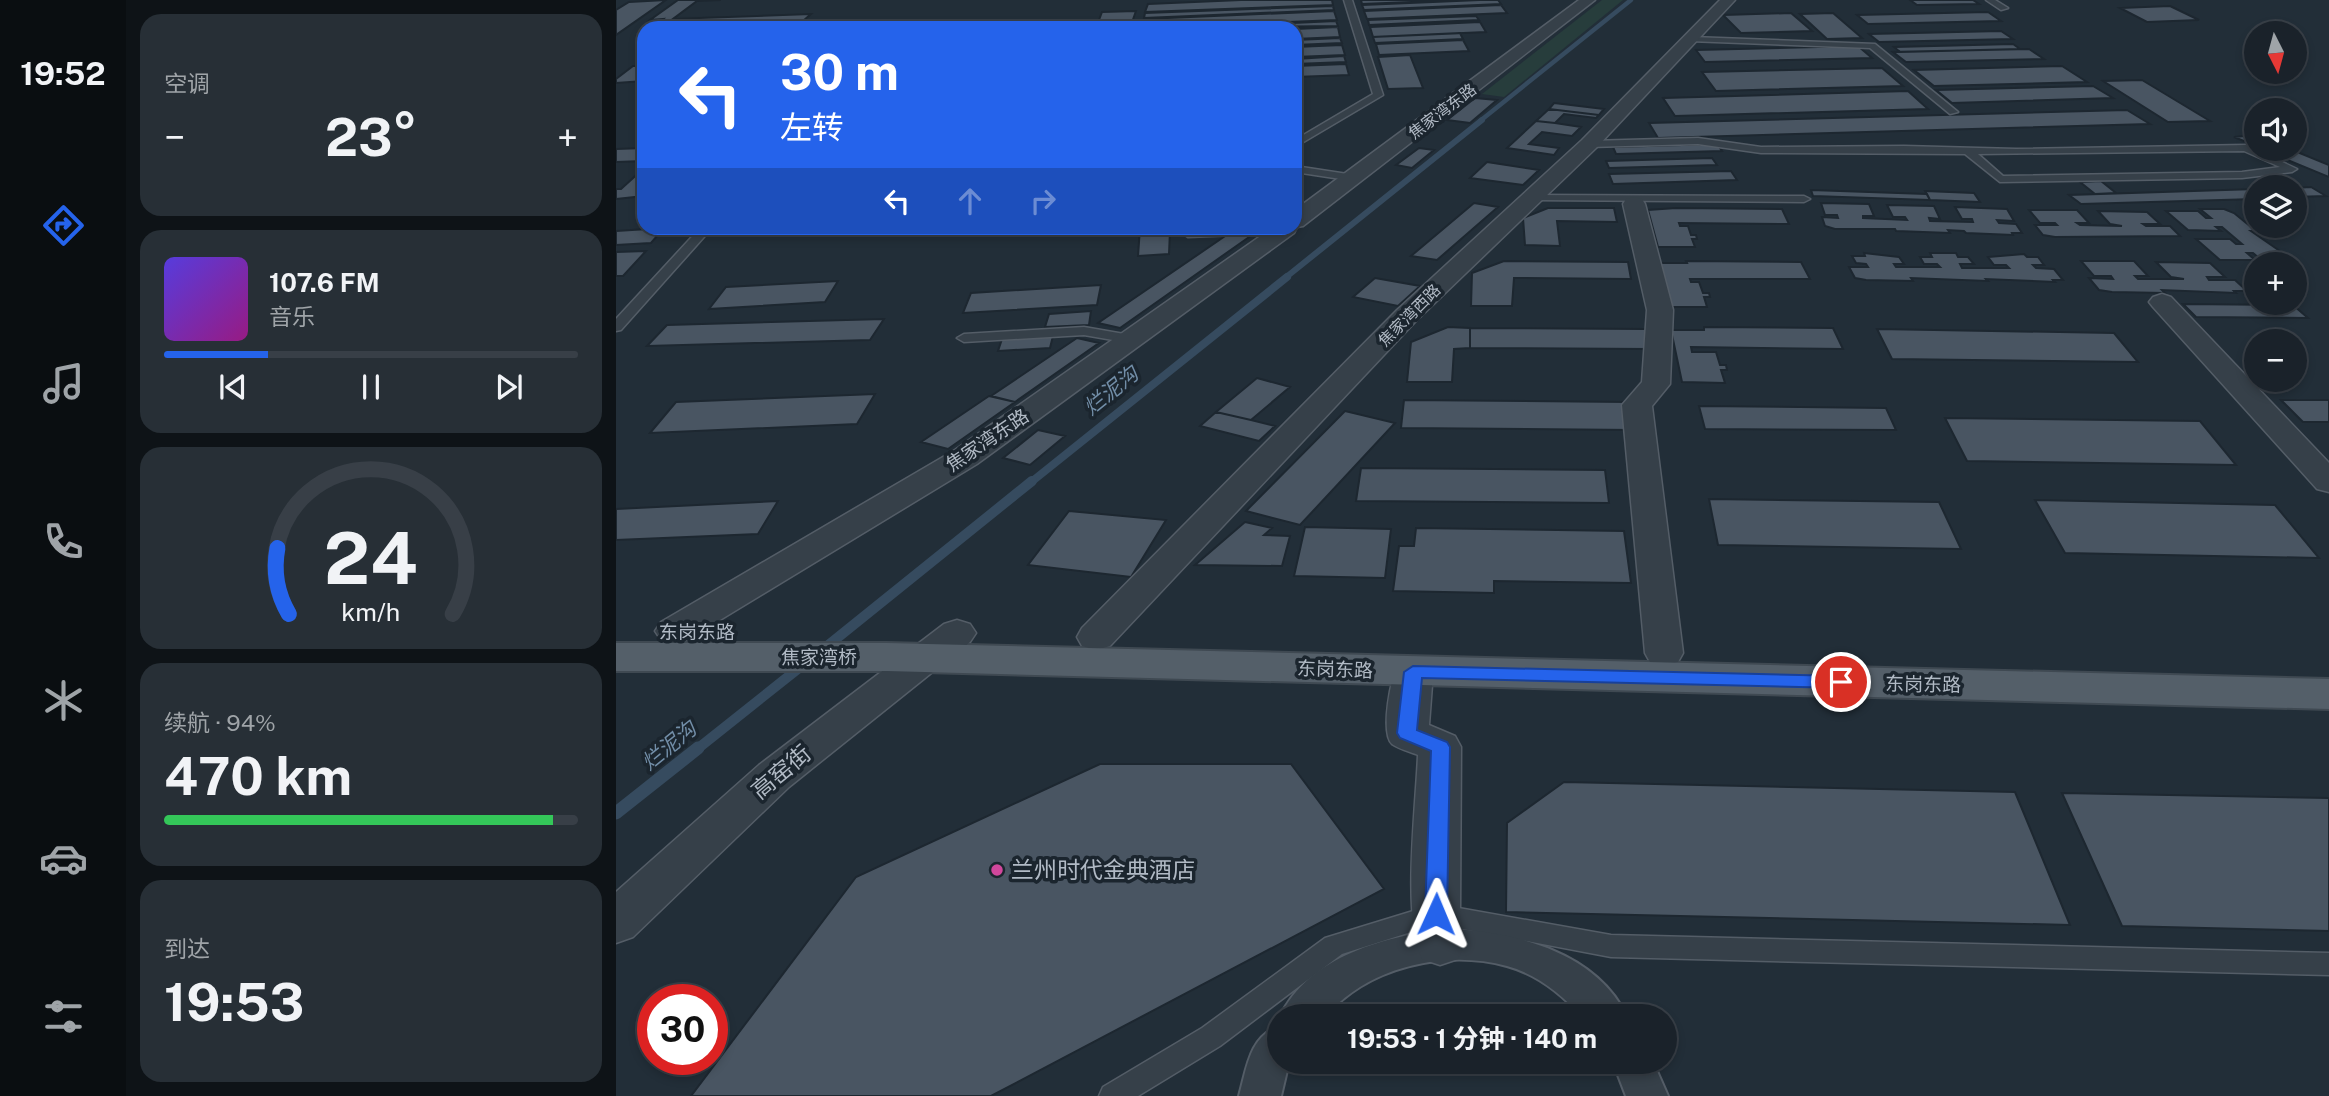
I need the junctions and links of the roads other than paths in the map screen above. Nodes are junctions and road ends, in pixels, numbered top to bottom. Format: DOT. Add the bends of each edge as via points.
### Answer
graph roads {
  1 [pos="1348,0"];
  2 [pos="1588,0"];
  3 [pos="1728,0"];
  4 [pos="1990,0"];
  5 [pos="2004,8"];
  6 [pos="1692,39"];
  7 [pos="1953,112"];
  8 [pos="1302,140"];
  9 [pos="1589,144"];
  10 [pos="1968,151"];
  11 [pos="1302,170"];
  12 [pos="1354,178"];
  13 [pos="1533,197"];
  14 [pos="1804,199"];
  15 [pos="1634,204"];
  16 [pos="1302,215"];
  17 [pos="700,235"];
  18 [pos="1274,235"];
  19 [pos="2162,302"];
  20 [pos="616,327"];
  21 [pos="964,338"];
  22 [pos="1130,339"];
  23 [pos="2329,482"];
  24 [pos="674,631"];
  25 [pos="616,633"];
  26 [pos="957,633"];
  27 [pos="1096,636"];
  28 [pos="765,644"];
  29 [pos="903,650"];
  30 [pos="1664,653"];
  31 [pos="616,657"];
  32 [pos="2329,668"];
  33 [pos="1413,672"];
  34 [pos="2329,694"];
  35 [pos="616,922"];
  36 [pos="1438,929"];
  37 [pos="2329,964"];
  38 [pos="1310,1004"];
  39 [pos="1594,1004"];
  40 [pos="1267,1070"];
  41 [pos="1638,1074"];
  42 [pos="1113,1096"];
  43 [pos="1260,1096"];
  44 [pos="1647,1096"];
  1 -- 8 [label="lane" via="1378,95"];
  2 -- 12 [label="street, 焦家湾东路"];
  3 -- 6 [label="street, 焦家湾西路"];
  4 -- 5 [label="lane"];
  6 -- 7 [label="lane" via="1872,46"];
  6 -- 9 [label="street, 焦家湾西路"];
  9 -- 10 [label="lane" via="1698,141 1760,150"];
  9 -- 13 [label="street, 焦家湾西路"];
  10 -- 10 [label="lane" via="2246,148 2292,169 2242,175 2000,179"];
  11 -- 12 [label="lane"];
  12 -- 16 [label="street, 焦家湾东路"];
  13 -- 14 [label="lane"];
  13 -- 27 [label="street, 焦家湾西路" via="1406,316"];
  15 -- 30 [label="street" via="1660,310 1656,384 1637,405"];
  17 -- 20 [label="lane"];
  18 -- 22 [label="street, 焦家湾东路"];
  19 -- 23 [label="street"];
  21 -- 22 [label="lane" via="1084,331"];
  22 -- 24 [label="street, 焦家湾东路" via="966,457"];
  24 -- 25 [label="main road, 东岗东路"];
  24 -- 28 [label="main road, 东岗东路"];
  26 -- 27 [label="main road, 东岗东路"];
  26 -- 29 [label="street, 高窑街"];
  27 -- 30 [label="main road, 东岗东路"];
  28 -- 29 [label="main road, 焦家湾桥"];
  28 -- 31 [label="main road, 东岗东路"];
  29 -- 33 [label="main road, 东岗东路"];
  29 -- 35 [label="street, 高窑街"];
  30 -- 32 [label="main road, 东岗东路"];
  33 -- 34 [label="main road, 东岗东路"];
  33 -- 36 [label="street" via="1407,733 1440,747"];
  36 -- 37 [label="lane" via="1611,946"];
  36 -- 38 [label="street" via="1373,959"];
  36 -- 39 [label="street" via="1508,950 1571,980"];
  36 -- 42 [label="lane" via="1334,946 1211,1037"];
  40 -- 43 [label="street"];
  41 -- 44 [label="street"];
}
